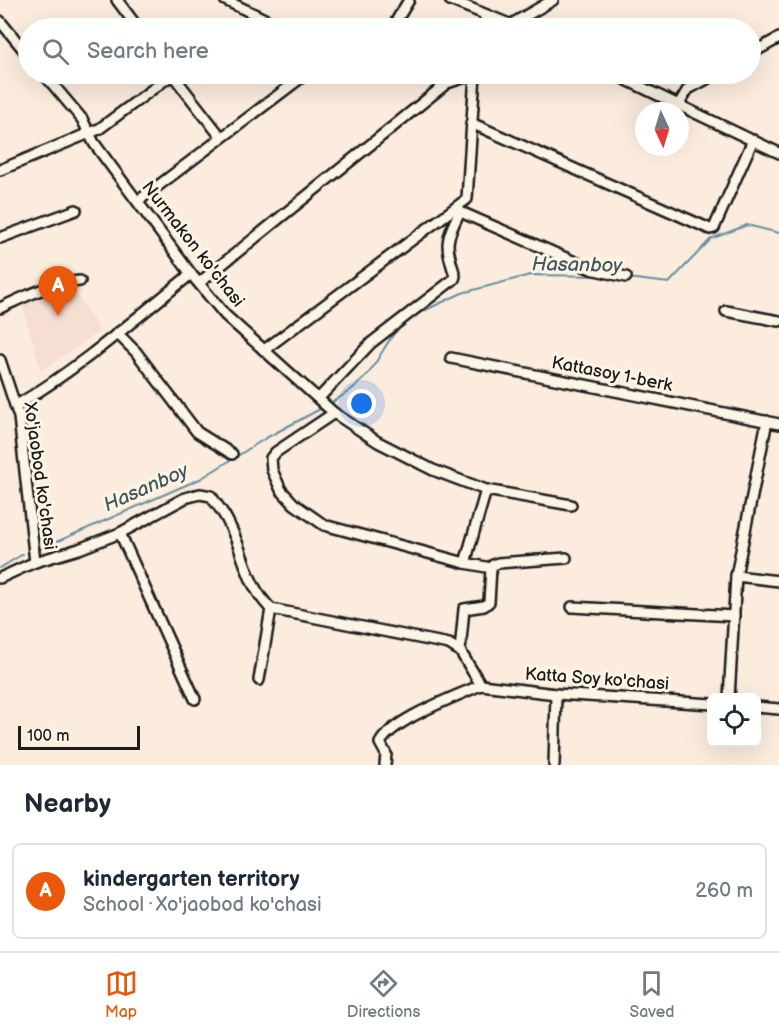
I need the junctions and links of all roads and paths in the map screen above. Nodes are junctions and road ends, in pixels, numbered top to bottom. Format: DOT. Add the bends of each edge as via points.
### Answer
graph roads {
  1 [pos="117,0"];
  2 [pos="225,0"];
  3 [pos="410,0"];
  4 [pos="450,0"];
  5 [pos="553,0"];
  6 [pos="485,16"];
  7 [pos="130,18"];
  8 [pos="262,18"];
  9 [pos="398,18"];
  10 [pos="490,18"];
  11 [pos="527,18"];
  12 [pos="0,21"];
  13 [pos="779,38"];
  14 [pos="18,43"];
  15 [pos="761,48"];
  16 [pos="52,84"];
  17 [pos="159,84"];
  18 [pos="180,84"];
  19 [pos="293,84"];
  20 [pos="445,84"];
  21 [pos="474,84"];
  22 [pos="636,84"];
  23 [pos="697,84"];
  24 [pos="675,102"];
  25 [pos="680,102"];
  26 [pos="689,109"];
  27 [pos="471,123"];
  28 [pos="91,133"];
  29 [pos="221,137"];
  30 [pos="753,140"];
  31 [pos="779,153"];
  32 [pos="0,170"];
  33 [pos="138,201"];
  34 [pos="76,210"];
  35 [pos="457,210"];
  36 [pos="0,238"];
  37 [pos="191,274"];
  38 [pos="626,277"];
  39 [pos="80,281"];
  40 [pos="199,283"];
  41 [pos="0,308"];
  42 [pos="726,311"];
  43 [pos="779,321"];
  44 [pos="117,333"];
  45 [pos="264,350"];
  46 [pos="451,358"];
  47 [pos="0,360"];
  48 [pos="319,398"];
  49 [pos="16,405"];
  50 [pos="334,413"];
  51 [pos="767,421"];
  52 [pos="778,421"];
  53 [pos="232,454"];
  54 [pos="486,490"];
  55 [pos="571,505"];
  56 [pos="120,533"];
  57 [pos="566,558"];
  58 [pos="35,562"];
  59 [pos="465,563"];
  60 [pos="491,568"];
  61 [pos="736,576"];
  62 [pos="0,578"];
  63 [pos="779,581"];
  64 [pos="572,607"];
  65 [pos="271,609"];
  66 [pos="734,616"];
  67 [pos="460,651"];
  68 [pos="259,680"];
  69 [pos="481,685"];
  70 [pos="556,693"];
  71 [pos="729,693"];
  72 [pos="195,699"];
  73 [pos="707,704"];
  74 [pos="761,707"];
  75 [pos="779,709"];
  76 [pos="385,765"];
  77 [pos="554,765"];
  1 -- 7 [label="street"];
  2 -- 8 [label="street"];
  3 -- 9 [label="street"];
  4 -- 6 [label="street"];
  5 -- 11 [label="street"];
  6 -- 10 [label="street"];
  12 -- 14 [label="street"];
  13 -- 15 [label="street"];
  16 -- 28 [label="street, Nurmakon ko'chasi"];
  17 -- 28 [label="street"];
  18 -- 29 [label="street"];
  19 -- 29 [label="street"];
  20 -- 40 [label="street"];
  21 -- 27 [label="street"];
  22 -- 24 [label="street"];
  23 -- 25 [label="street" via="688,89"];
  26 -- 30 [label="street"];
  27 -- 30 [label="street" via="710,230"];
  27 -- 35 [label="street" via="467,199"];
  28 -- 32 [label="street"];
  28 -- 33 [label="street, Nurmakon ko'chasi" via="94,143"];
  29 -- 33 [label="street"];
  30 -- 31 [label="street"];
  33 -- 37 [label="street, Nurmakon ko'chasi"];
  34 -- 36 [label="street"];
  35 -- 38 [label="street" via="591,270"];
  35 -- 45 [label="street"];
  35 -- 48 [label="street" via="447,239 454,279 371,343"];
  37 -- 40 [label="street, Nurmakon ko'chasi"];
  37 -- 44 [label="street"];
  39 -- 41 [label="street" via="46,287"];
  40 -- 45 [label="street, Nurmakon ko'chasi" via="225,315"];
  42 -- 43 [label="street"];
  44 -- 49 [label="street"];
  44 -- 53 [label="street" via="197,432"];
  45 -- 48 [label="street, Nurmakon ko'chasi"];
  46 -- 51 [label="street, Kattasoy 1-berk"];
  47 -- 49 [label="street, Xo'jaobod ko'chasi"];
  48 -- 50 [label="street, Nurmakon ko'chasi"];
  49 -- 58 [label="street, Xo'jaobod ko'chasi"];
  50 -- 54 [label="street, Nurmakon ko'chasi" via="396,452"];
  50 -- 59 [label="street" via="271,458 281,490 324,525"];
  51 -- 52 [label="street, Kattasoy 1-berk"];
  51 -- 61 [label="street"];
  54 -- 55 [label="street, Nurmakon ko'chasi"];
  54 -- 59 [label="street"];
  56 -- 58 [label="street"];
  56 -- 65 [label="street" via="185,498 211,496 230,524 249,578"];
  56 -- 72 [label="street"];
  57 -- 60 [label="street" via="498,563"];
  58 -- 62 [label="street"];
  59 -- 60 [label="street"];
  60 -- 67 [label="street" via="489,602 468,607 463,613"];
  61 -- 63 [label="street"];
  61 -- 66 [label="street"];
  64 -- 66 [label="street"];
  65 -- 67 [label="street" via="449,644"];
  65 -- 68 [label="street"];
  66 -- 71 [label="street"];
  67 -- 69 [label="street"];
  69 -- 70 [label="street, Katta Soy ko'chasi"];
  69 -- 76 [label="street" via="400,722 380,743 386,754"];
  70 -- 73 [label="street, Katta Soy ko'chasi"];
  70 -- 77 [label="street"];
  74 -- 75 [label="street"];
}
